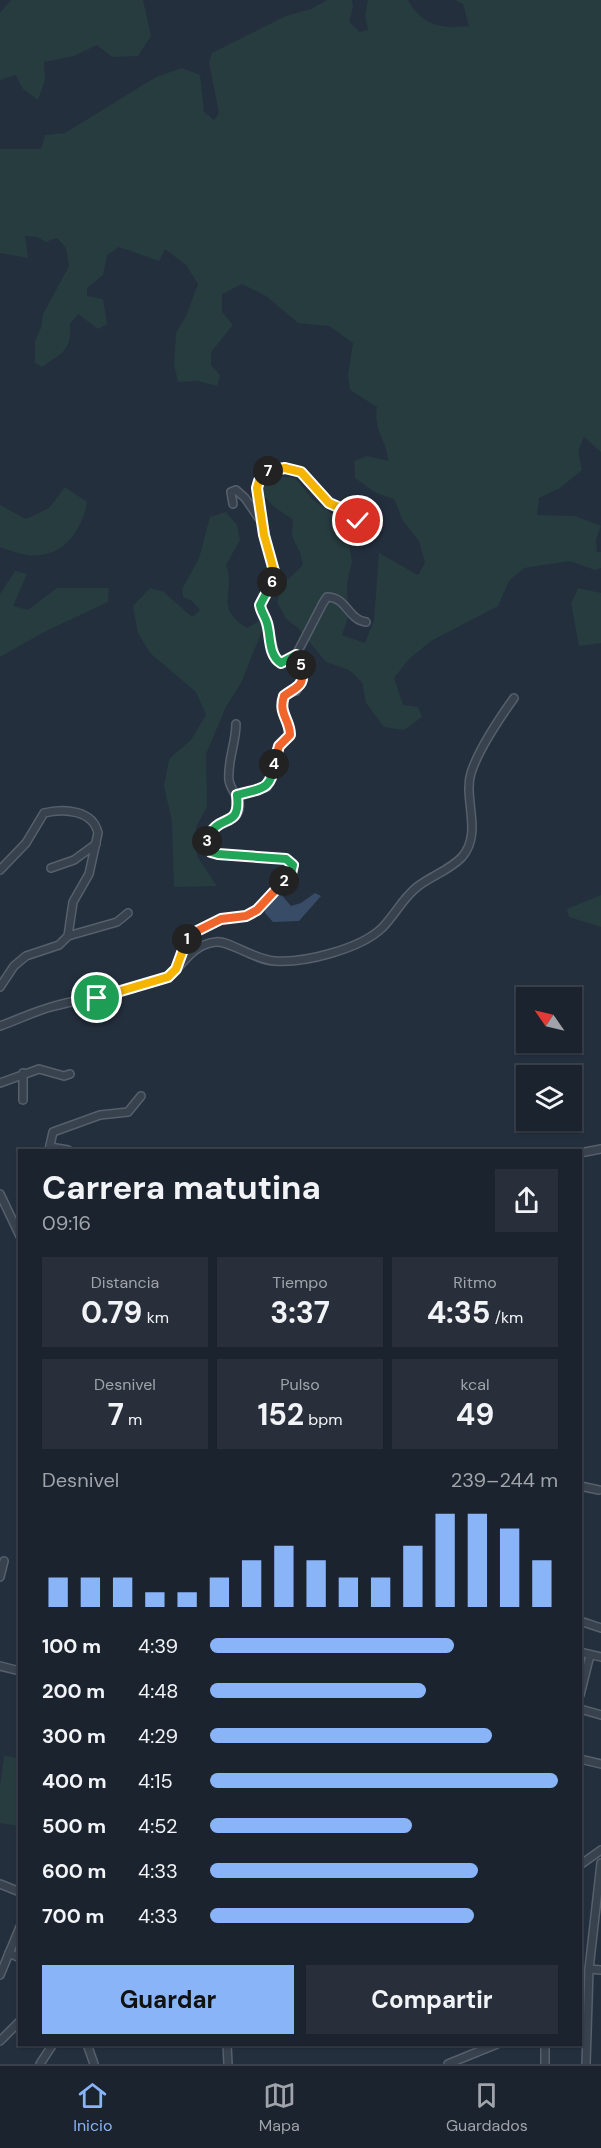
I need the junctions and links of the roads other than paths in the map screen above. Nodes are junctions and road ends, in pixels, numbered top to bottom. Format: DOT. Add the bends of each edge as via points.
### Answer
graph roads {
  1 [pos="233,504"];
  2 [pos="263,524"];
  3 [pos="363,532"];
  4 [pos="366,622"];
  5 [pos="296,655"];
  6 [pos="514,698"];
  7 [pos="236,724"];
  8 [pos="237,795"];
  9 [pos="96,844"];
  10 [pos="51,868"];
  11 [pos="0,870"];
  12 [pos="128,913"];
  13 [pos="68,936"];
  14 [pos="176,969"];
  15 [pos="0,987"];
  16 [pos="0,1026"];
  17 [pos="23,1073"];
  18 [pos="70,1074"];
  19 [pos="0,1083"];
  20 [pos="141,1096"];
  21 [pos="23,1100"];
  22 [pos="49,1149"];
  23 [pos="601,1149"];
  24 [pos="582,1153"];
  25 [pos="0,1194"];
  26 [pos="18,1232"];
  27 [pos="582,1486"];
  28 [pos="599,1490"];
  29 [pos="4,1561"];
  30 [pos="0,1577"];
  31 [pos="582,1622"];
  32 [pos="601,1628"];
  33 [pos="582,1653"];
  34 [pos="590,1655"];
  35 [pos="601,1657"];
  36 [pos="0,1666"];
  37 [pos="18,1670"];
  38 [pos="582,1687"];
  39 [pos="582,1710"];
  40 [pos="601,1715"];
  41 [pos="582,1759"];
  42 [pos="601,1764"];
  43 [pos="601,1851"];
  44 [pos="601,1863"];
  45 [pos="582,1864"];
  46 [pos="0,1884"];
  47 [pos="18,1891"];
  48 [pos="18,1932"];
  49 [pos="9,1953"];
  50 [pos="18,1957"];
  51 [pos="589,1969"];
  52 [pos="601,1970"];
  53 [pos="0,1975"];
  54 [pos="18,2023"];
  55 [pos="0,2041"];
  56 [pos="52,2046"];
  57 [pos="88,2046"];
  58 [pos="227,2046"];
  59 [pos="492,2046"];
  60 [pos="545,2046"];
  61 [pos="40,2064"];
  62 [pos="94,2064"];
  63 [pos="228,2064"];
  64 [pos="448,2064"];
  65 [pos="545,2064"];
  66 [pos="586,2064"];
  1 -- 2 [label="street" via="231,492 237,490"];
  2 -- 3 [label="street" via="259,481 267,472 285,468 301,472 329,503 352,515"];
  2 -- 5 [label="street" via="274,571 261,611 276,660 281,663"];
  4 -- 5 [label="street" via="356,619 339,600 327,597"];
  5 -- 8 [label="street" via="302,669 299,687 284,696 281,706 290,735 275,754 272,779 267,786"];
  6 -- 14 [label="street" via="471,772 472,826 463,856 407,896 368,939 351,947 276,962 258,959 227,942 216,942 199,948"];
  7 -- 8 [label="street" via="229,783"];
  8 -- 14 [label="street" via="236,817 212,829 206,845 218,854 286,859 293,865 291,874 257,910 246,916 221,919 193,933 186,940"];
  9 -- 10 [label="street" via="74,860"];
  9 -- 11 [label="street" via="98,833 93,820 62,810 44,813 26,843"];
  9 -- 13 [label="street" via="88,874 73,902"];
  12 -- 13 [label="street" via="117,922"];
  13 -- 15 [label="street" via="59,945 26,956"];
  14 -- 16 [label="street" via="156,982 53,1006"];
  17 -- 18 [label="street" via="39,1069"];
  17 -- 19 [label="street"];
  17 -- 21 [label="street"];
  20 -- 22 [label="street" via="128,1112 100,1115 53,1132"];
  23 -- 24 [label="street"];
  25 -- 26 [label="street"];
  27 -- 28 [label="street"];
  29 -- 30 [label="street"];
  31 -- 32 [label="street"];
  33 -- 34 [label="street"];
  34 -- 35 [label="street"];
  34 -- 38 [label="street"];
  36 -- 37 [label="street"];
  39 -- 40 [label="street"];
  41 -- 42 [label="street"];
  43 -- 45 [label="street"];
  44 -- 51 [label="street"];
  46 -- 47 [label="street"];
  48 -- 49 [label="street"];
  49 -- 50 [label="street"];
  49 -- 53 [label="street"];
  51 -- 52 [label="street"];
  51 -- 66 [label="street"];
  54 -- 55 [label="street"];
  56 -- 61 [label="street"];
  57 -- 62 [label="street"];
  58 -- 63 [label="street"];
  59 -- 64 [label="street"];
  60 -- 65 [label="street"];
}
